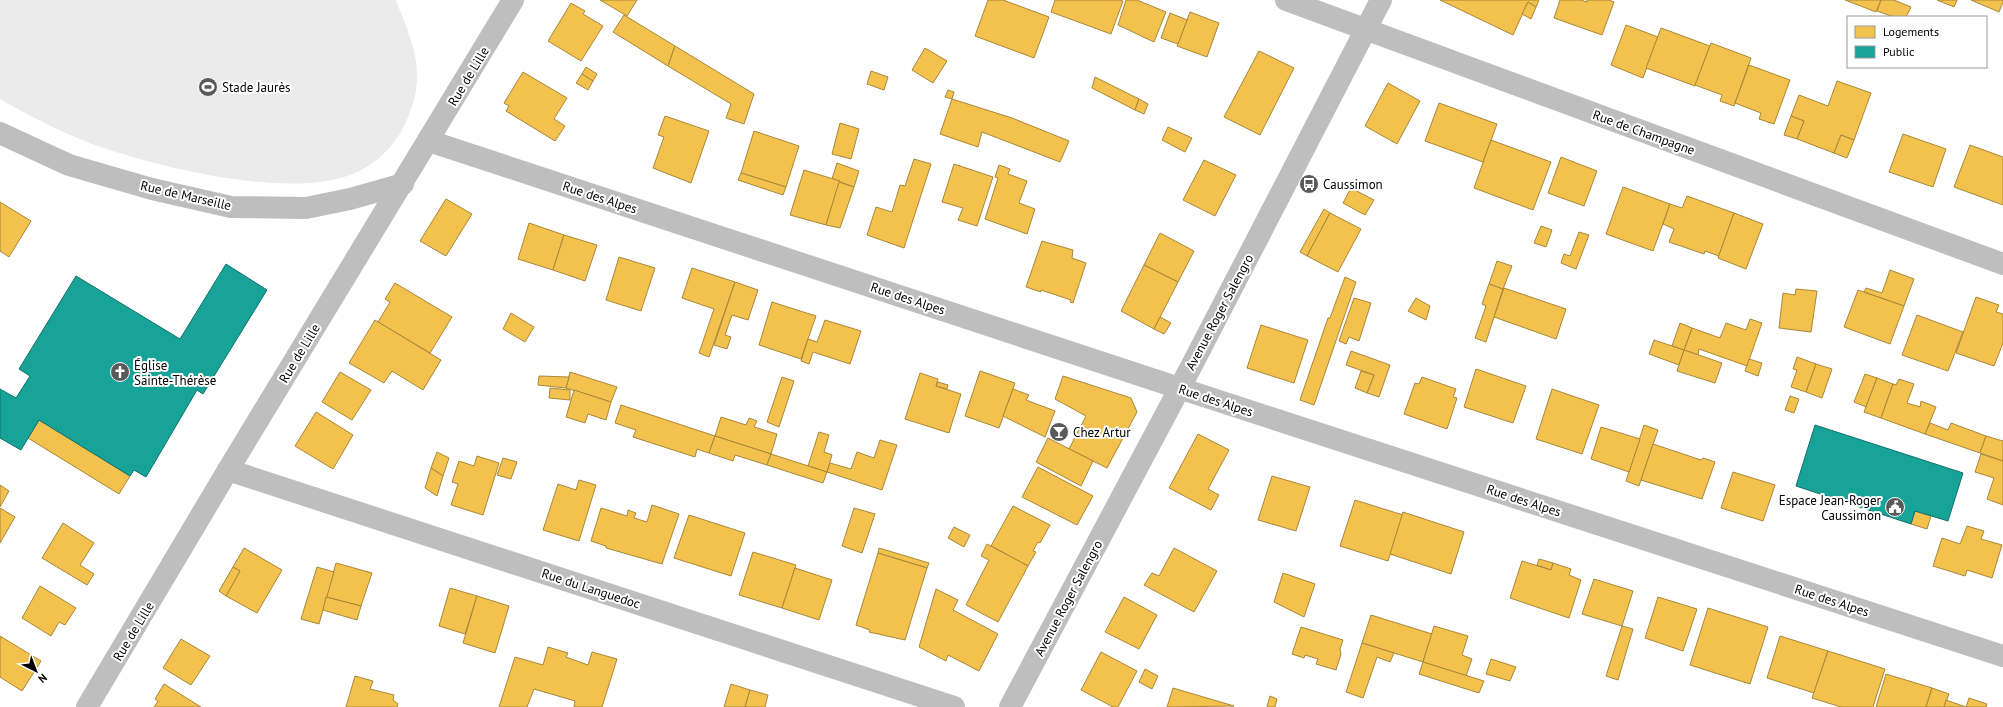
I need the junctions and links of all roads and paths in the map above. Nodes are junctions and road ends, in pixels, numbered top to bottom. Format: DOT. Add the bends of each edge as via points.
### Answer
graph roads {
  1 [pos="514,0"];
  2 [pos="1286,0"];
  3 [pos="1381,0"];
  4 [pos="1366,30"];
  5 [pos="0,133"];
  6 [pos="429,141"];
  7 [pos="403,184"];
  8 [pos="2003,264"];
  9 [pos="1179,388"];
  10 [pos="228,470"];
  11 [pos="2003,656"];
  12 [pos="87,707"];
  13 [pos="954,707"];
  14 [pos="1010,707"];
  1 -- 6 [label="street, Rue de Lille"];
  2 -- 4 [label="street, Rue de Champagne"];
  3 -- 4 [label="street, Avenue Roger Salengro"];
  4 -- 8 [label="street, Rue de Champagne"];
  4 -- 9 [label="street, Avenue Roger Salengro"];
  5 -- 7 [label="street, Rue de Marseille" via="69,165 152,189 231,207 306,208"];
  6 -- 7 [label="street, Rue de Lille"];
  6 -- 9 [label="street, Rue des Alpes"];
  7 -- 10 [label="street, Rue de Lille"];
  9 -- 11 [label="street, Rue des Alpes"];
  9 -- 14 [label="street, Avenue Roger Salengro"];
  10 -- 12 [label="street, Rue de Lille"];
  10 -- 13 [label="street, Rue du Languedoc"];
}
